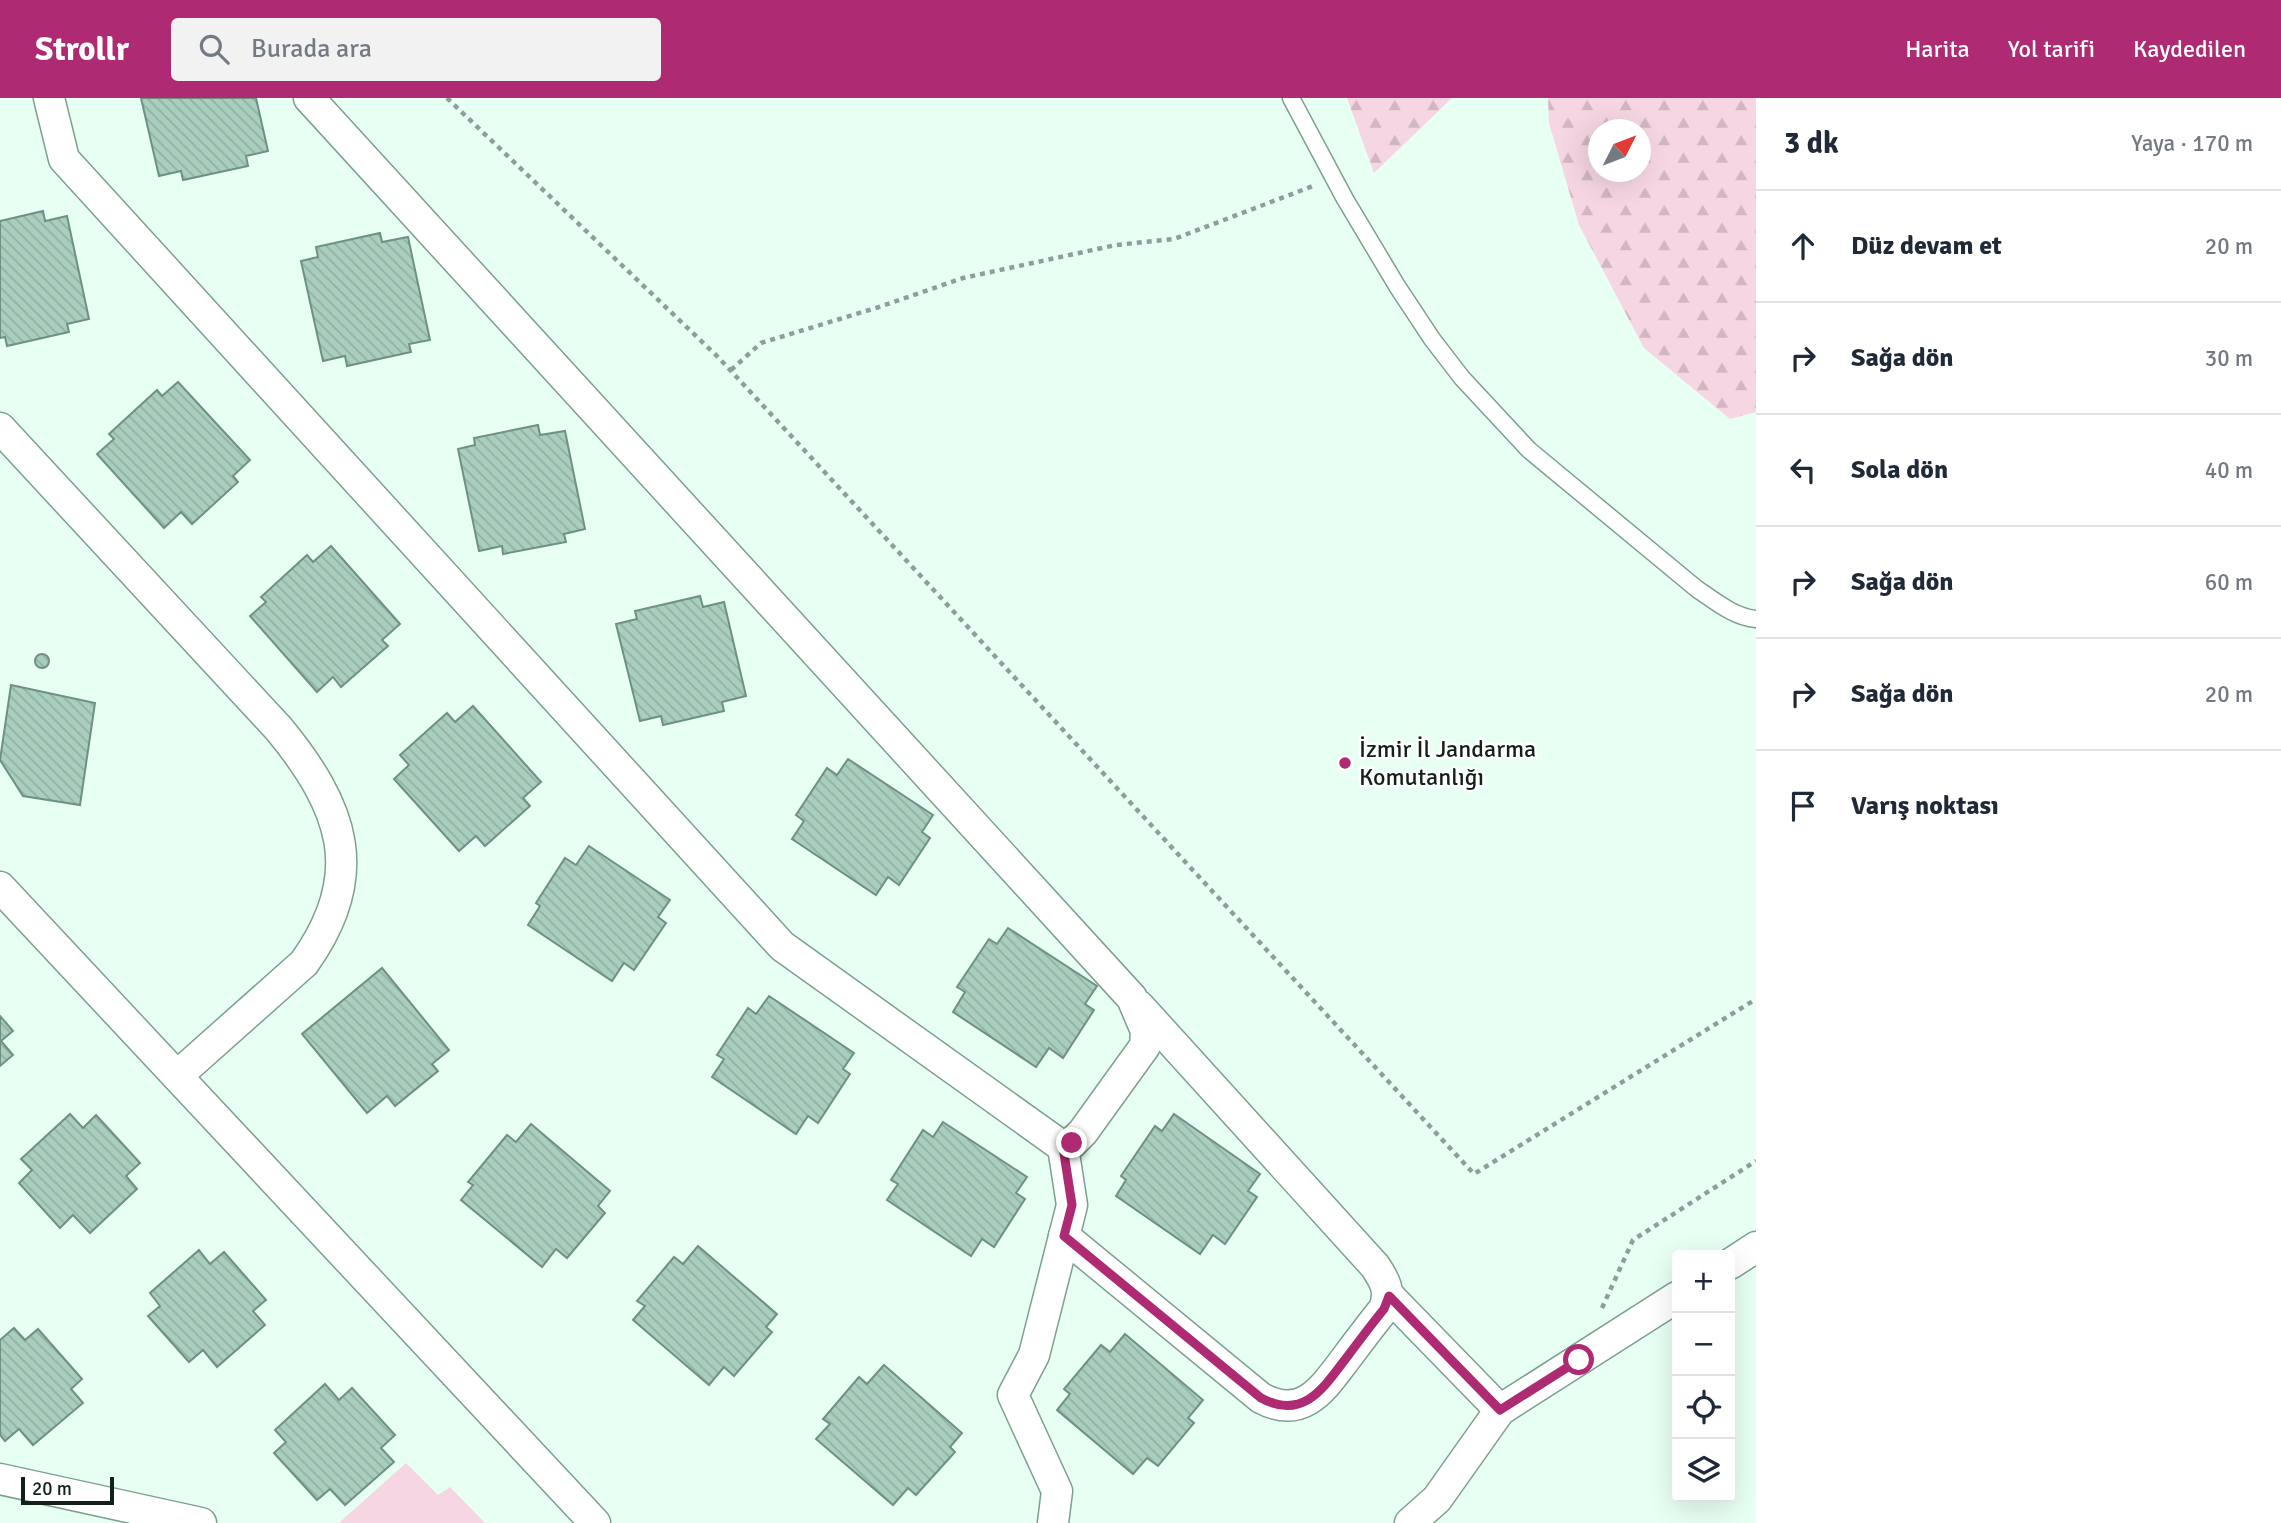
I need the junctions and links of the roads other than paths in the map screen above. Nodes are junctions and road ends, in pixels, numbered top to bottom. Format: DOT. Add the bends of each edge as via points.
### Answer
graph roads {
  1 [pos="49,98"];
  2 [pos="309,98"];
  3 [pos="1291,98"];
  4 [pos="0,428"];
  5 [pos="1756,619"];
  6 [pos="0,887"];
  7 [pos="1132,999"];
  8 [pos="177,1076"];
  9 [pos="1063,1147"];
  10 [pos="1064,1236"];
  11 [pos="1756,1247"];
  12 [pos="1735,1261"];
  13 [pos="1389,1296"];
  14 [pos="1672,1300"];
  15 [pos="1500,1410"];
  16 [pos="0,1479"];
  17 [pos="201,1523"];
  18 [pos="595,1523"];
  19 [pos="1053,1523"];
  20 [pos="1410,1523"];
  1 -- 9 [label="street" via="64,159 782,946"];
  2 -- 7 [label="street"];
  3 -- 5 [label="lane" via="1390,275 1462,378 1529,450 1697,589 1725,608"];
  4 -- 8 [label="street" via="286,738 319,783 336,827 340,887 319,943 304,963"];
  6 -- 8 [label="street"];
  7 -- 9 [label="street" via="1146,1031 1145,1046 1083,1132"];
  7 -- 13 [label="street" via="1375,1266"];
  8 -- 18 [label="street"];
  9 -- 10 [label="street" via="1072,1205"];
  10 -- 13 [label="street" via="1274,1405 1289,1406 1323,1390"];
  10 -- 19 [label="street" via="1034,1355 1013,1395 1057,1492"];
  11 -- 12 [label="street"];
  13 -- 15 [label="street"];
  14 -- 15 [label="street"];
  15 -- 20 [label="street" via="1437,1499"];
  16 -- 17 [label="street"];
}
